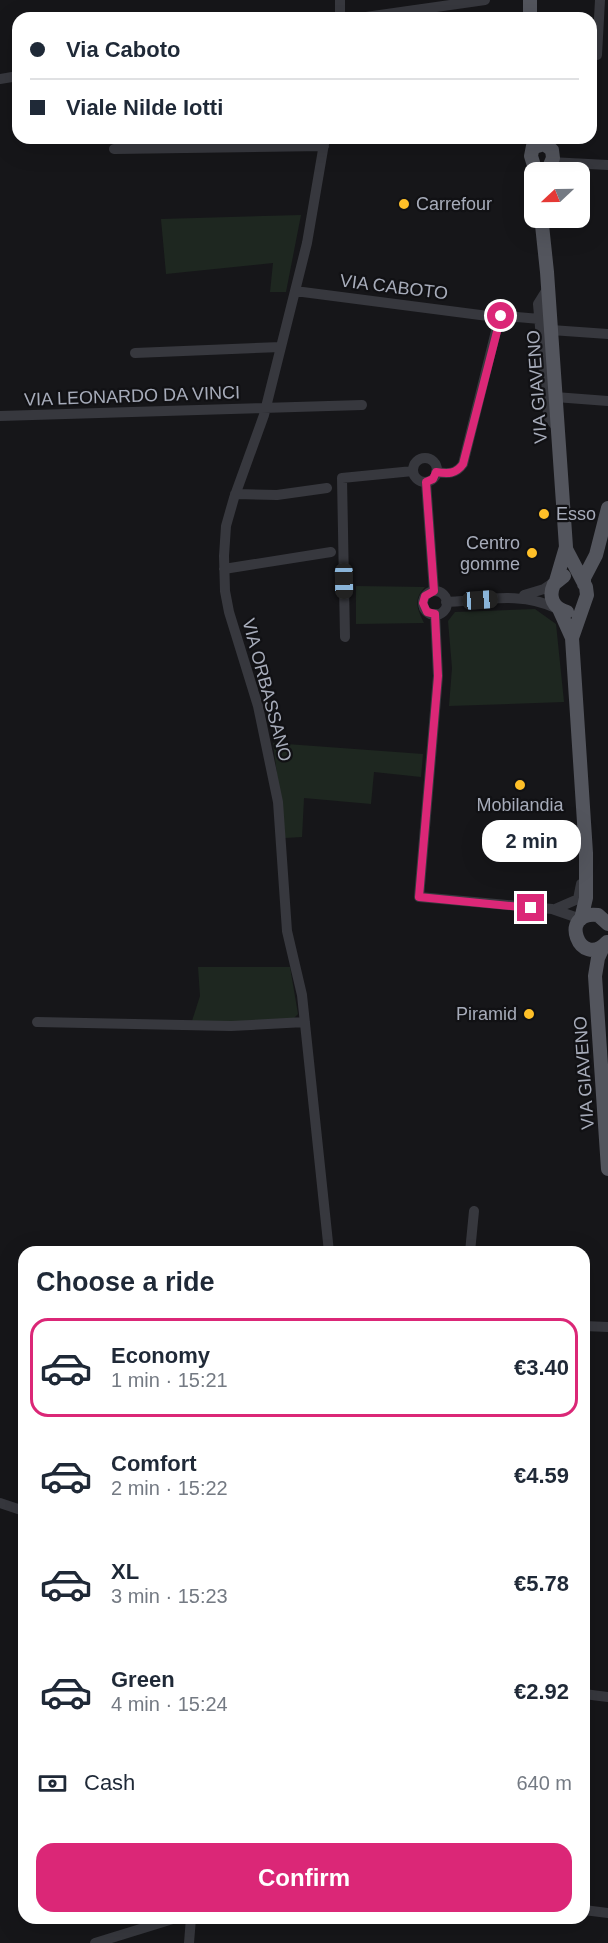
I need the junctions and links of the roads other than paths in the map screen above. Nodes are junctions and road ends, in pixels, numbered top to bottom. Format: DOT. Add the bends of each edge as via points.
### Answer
graph roads {
  1 [pos="485,0"];
  2 [pos="600,0"];
  3 [pos="401,12"];
  4 [pos="597,55"];
  5 [pos="265,144"];
  6 [pos="325,144"];
  7 [pos="114,149"];
  8 [pos="544,152"];
  9 [pos="533,162"];
  10 [pos="608,165"];
  11 [pos="543,228"];
  12 [pos="548,288"];
  13 [pos="295,291"];
  14 [pos="488,316"];
  15 [pos="540,319"];
  16 [pos="551,330"];
  17 [pos="608,334"];
  18 [pos="281,347"];
  19 [pos="135,353"];
  20 [pos="555,397"];
  21 [pos="608,400"];
  22 [pos="362,405"];
  23 [pos="266,409"];
  24 [pos="0,416"];
  25 [pos="557,428"];
  26 [pos="413,471"];
  27 [pos="436,472"];
  28 [pos="426,482"];
  29 [pos="327,488"];
  30 [pos="235,494"];
  31 [pos="608,508"];
  32 [pos="566,547"];
  33 [pos="331,552"];
  34 [pos="224,568"];
  35 [pos="556,581"];
  36 [pos="582,581"];
  37 [pos="434,591"];
  38 [pos="518,597"];
  39 [pos="446,602"];
  40 [pos="582,606"];
  41 [pos="559,609"];
  42 [pos="435,614"];
  43 [pos="345,637"];
  44 [pos="572,638"];
  45 [pos="586,854"];
  46 [pos="552,909"];
  47 [pos="581,919"];
  48 [pos="605,921"];
  49 [pos="578,939"];
  50 [pos="607,943"];
  51 [pos="595,976"];
  52 [pos="37,1022"];
  53 [pos="304,1022"];
  54 [pos="608,1169"];
  55 [pos="474,1211"];
  56 [pos="328,1246"];
  57 [pos="471,1246"];
  58 [pos="590,1326"];
  59 [pos="608,1327"];
  60 [pos="0,1503"];
  61 [pos="18,1509"];
  62 [pos="590,1695"];
  63 [pos="605,1698"];
  64 [pos="590,1911"];
  65 [pos="608,1914"];
  66 [pos="157,1924"];
  67 [pos="191,1924"];
  68 [pos="95,1943"];
  69 [pos="189,1943"];
  1 -- 3 [label="street"];
  2 -- 4 [label="street"];
  5 -- 7 [label="street, VIA ORBASSANO"];
  6 -- 13 [label="street, VIA ORBASSANO"];
  8 -- 9 [label="main road" via="531,156"];
  8 -- 10 [label="street" via="571,163"];
  11 -- 12 [label="main road, VIA GIAVENO"];
  12 -- 15 [label="street" via="538,304"];
  12 -- 16 [label="main road, VIA GIAVENO"];
  13 -- 14 [label="street, VIA CABOTO"];
  13 -- 18 [label="street, VIA ORBASSANO"];
  15 -- 25 [label="street" via="549,417"];
  15 -- 27 [label="street" via="499,318 463,464 457,472"];
  16 -- 17 [label="street"];
  16 -- 20 [label="main road, VIA GIAVENO"];
  18 -- 19 [label="street"];
  18 -- 23 [label="street, VIA ORBASSANO"];
  20 -- 21 [label="street"];
  20 -- 25 [label="main road, VIA GIAVENO"];
  22 -- 23 [label="street, VIA LEONARDO DA VINCI"];
  23 -- 24 [label="street, VIA LEONARDO DA VINCI"];
  23 -- 30 [label="street, VIA ORBASSANO"];
  25 -- 32 [label="main road, VIA GIAVENO"];
  26 -- 27 [label="street" via="417,462 424,459 434,462"];
  26 -- 28 [label="street" via="418,480"];
  26 -- 43 [label="street" via="342,478"];
  27 -- 28 [label="street"];
  28 -- 37 [label="street"];
  29 -- 30 [label="street" via="277,495"];
  30 -- 34 [label="street, VIA ORBASSANO" via="226,526"];
  31 -- 36 [label="main road" via="597,555"];
  32 -- 35 [label="main road, VIA GIAVENO"];
  32 -- 36 [label="main road, VIA GIAVENO"];
  33 -- 34 [label="street"];
  34 -- 53 [label="street, VIA ORBASSANO" via="228,612 258,706 278,802 287,931"];
  35 -- 36 [label="main road" via="567,576"];
  35 -- 38 [label="street"];
  35 -- 41 [label="main road, VIA GIAVENO" via="551,596"];
  36 -- 40 [label="main road, VIA GIAVENO" via="587,595"];
  37 -- 39 [label="street" via="442,594"];
  37 -- 42 [label="street" via="425,596 423,603 427,612"];
  38 -- 39 [label="street"];
  38 -- 41 [label="street"];
  39 -- 42 [label="street" via="444,610"];
  40 -- 41 [label="main road" via="574,612"];
  40 -- 44 [label="main road, VIA GIAVENO"];
  41 -- 44 [label="main road, VIA GIAVENO"];
  42 -- 46 [label="street" via="438,676 419,897"];
  44 -- 45 [label="main road, VIA GIAVENO"];
  45 -- 46 [label="street, VIA GIAVENO" via="579,899"];
  45 -- 47 [label="main road, VIA GIAVENO" via="586,898"];
  45 -- 48 [label="main road, VIA GIAVENO" via="594,901"];
  46 -- 47 [label="street"];
  46 -- 49 [label="street"];
  47 -- 48 [label="main road, VIA GIAVENO" via="592,914"];
  47 -- 49 [label="main road, VIA GIAVENO"];
  49 -- 50 [label="main road, VIA GIAVENO" via="591,949"];
  49 -- 51 [label="main road, VIA GIAVENO"];
  50 -- 51 [label="main road, VIA GIAVENO" via="598,958"];
  51 -- 54 [label="main road, VIA GIAVENO"];
  52 -- 53 [label="street" via="231,1026"];
  53 -- 56 [label="street, VIA ORBASSANO"];
  55 -- 57 [label="street"];
  58 -- 59 [label="street"];
  60 -- 61 [label="street"];
  62 -- 63 [label="street"];
  64 -- 65 [label="street"];
  66 -- 68 [label="street"];
  67 -- 69 [label="street"];
}
